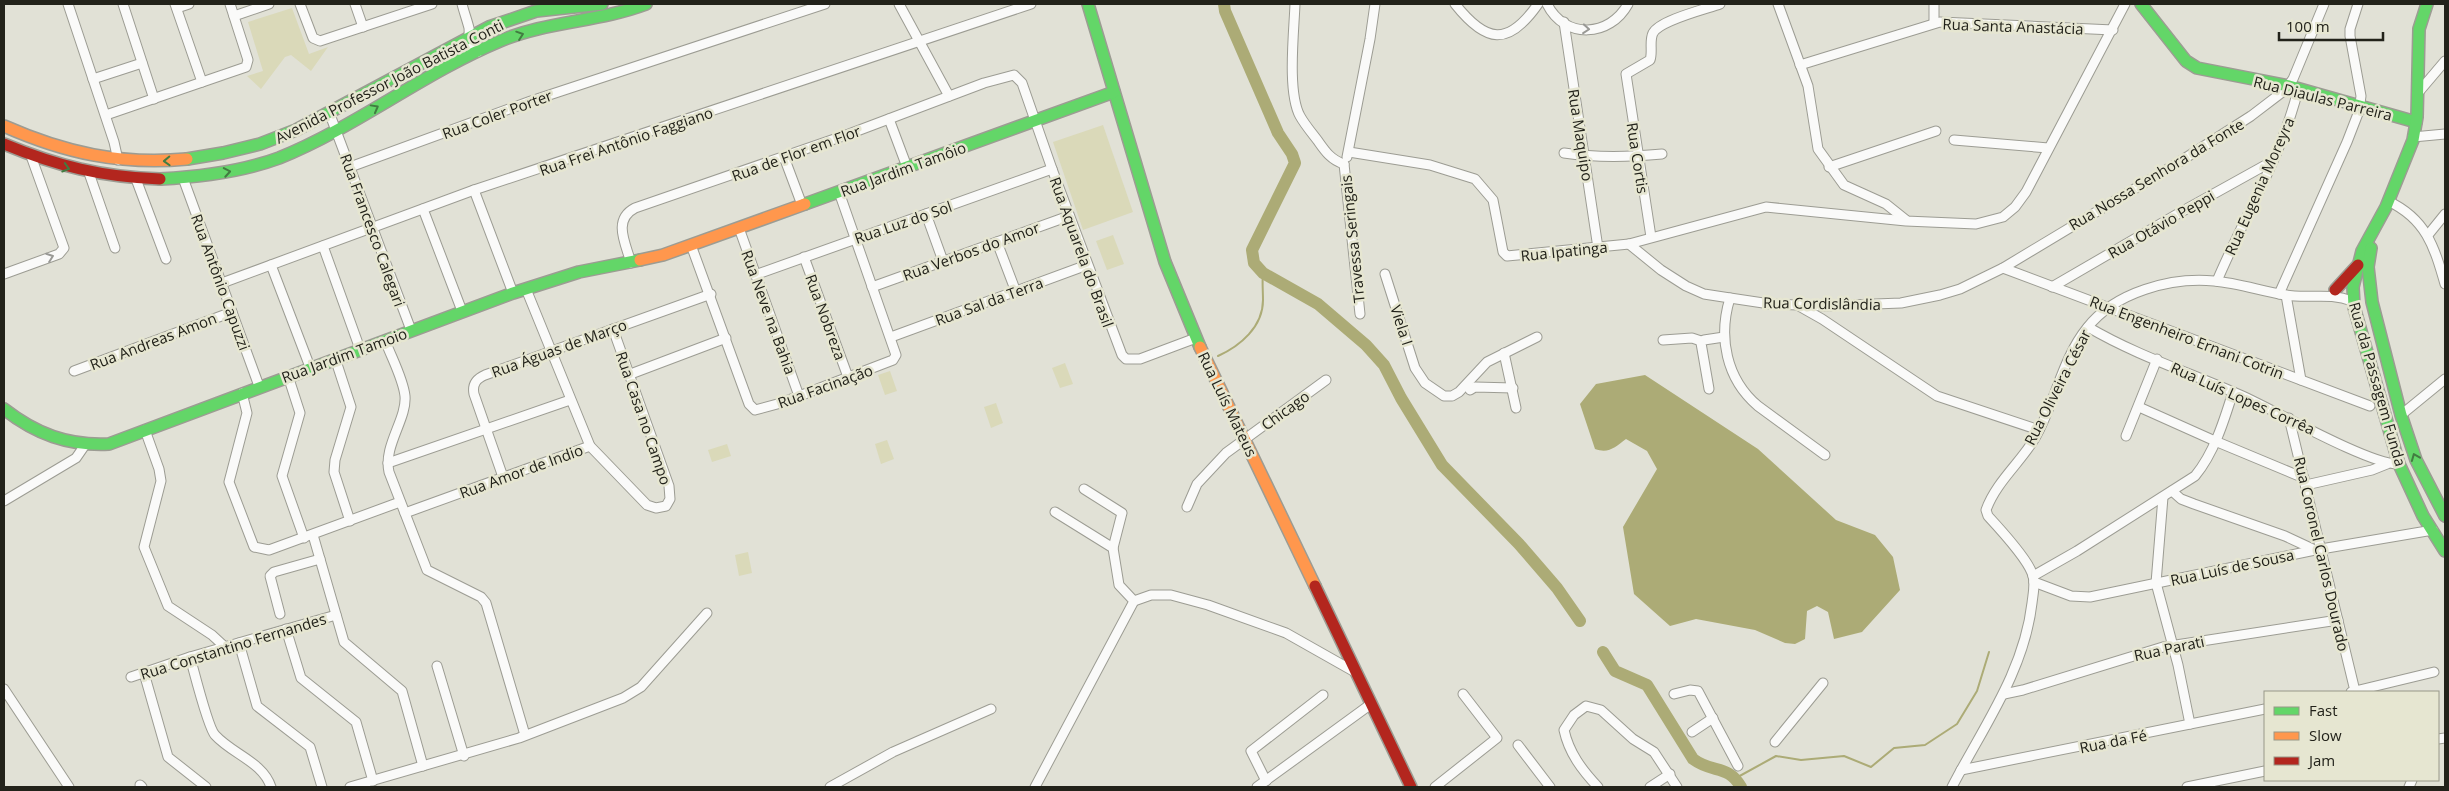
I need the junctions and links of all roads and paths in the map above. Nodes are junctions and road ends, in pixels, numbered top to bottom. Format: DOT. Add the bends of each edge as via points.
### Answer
graph roads {
  1 [pos="68,4"];
  2 [pos="122,4"];
  3 [pos="189,4"];
  4 [pos="230,4"];
  5 [pos="269,4"];
  6 [pos="300,4"];
  7 [pos="355,4"];
  8 [pos="432,4"];
  9 [pos="462,4"];
  10 [pos="602,4"];
  11 [pos="646,4"];
  12 [pos="825,4"];
  13 [pos="899,4"];
  14 [pos="1031,4"];
  15 [pos="1088,4"];
  16 [pos="1295,4"];
  17 [pos="1375,4"];
  18 [pos="1456,4"];
  19 [pos="1538,4"];
  20 [pos="1547,4"];
  21 [pos="1628,4"];
  22 [pos="1720,4"];
  23 [pos="1778,4"];
  24 [pos="1934,4"];
  25 [pos="2125,4"];
  26 [pos="2141,4"];
  27 [pos="2324,4"];
  28 [pos="2358,4"];
  29 [pos="2427,4"];
  30 [pos="556,5"];
  31 [pos="176,6"];
  32 [pos="409,7"];
  33 [pos="234,16"];
  34 [pos="1564,22"];
  35 [pos="1934,23"];
  36 [pos="553,25"];
  37 [pos="363,27"];
  38 [pos="2113,30"];
  39 [pos="471,33"];
  40 [pos="921,41"];
  41 [pos="480,50"];
  42 [pos="2445,61"];
  43 [pos="142,63"];
  44 [pos="1800,65"];
  45 [pos="1014,75"];
  46 [pos="94,79"];
  47 [pos="202,82"];
  48 [pos="2293,88"];
  49 [pos="1114,92"];
  50 [pos="2417,94"];
  51 [pos="949,96"];
  52 [pos="154,98"];
  53 [pos="2360,107"];
  54 [pos="329,112"];
  55 [pos="106,115"];
  56 [pos="889,119"];
  57 [pos="1036,120"];
  58 [pos="2416,122"];
  59 [pos="4,126"];
  60 [pos="336,130"];
  61 [pos="1936,132"];
  62 [pos="2445,134"];
  63 [pos="2413,137"];
  64 [pos="1954,140"];
  65 [pos="268,142"];
  66 [pos="4,144"];
  67 [pos="2048,148"];
  68 [pos="1349,152"];
  69 [pos="1564,153"];
  70 [pos="1662,154"];
  71 [pos="31,156"];
  72 [pos="1584,156"];
  73 [pos="784,157"];
  74 [pos="1637,157"];
  75 [pos="118,160"];
  76 [pos="274,160"];
  77 [pos="2271,162"];
  78 [pos="1344,164"];
  79 [pos="1829,166"];
  80 [pos="350,167"];
  81 [pos="907,167"];
  82 [pos="1052,169"];
  83 [pos="89,174"];
  84 [pos="132,178"];
  85 [pos="183,178"];
  86 [pos="474,190"];
  87 [pos="839,192"];
  88 [pos="2388,201"];
  89 [pos="802,205"];
  90 [pos="424,209"];
  91 [pos="926,214"];
  92 [pos="2445,214"];
  93 [pos="1069,216"];
  94 [pos="1906,221"];
  95 [pos="372,227"];
  96 [pos="739,228"];
  97 [pos="2428,235"];
  98 [pos="2372,236"];
  99 [pos="1651,237"];
  100 [pos="855,239"];
  101 [pos="996,242"];
  102 [pos="1629,244"];
  103 [pos="691,245"];
  104 [pos="323,246"];
  105 [pos="115,248"];
  106 [pos="1598,248"];
  107 [pos="804,257"];
  108 [pos="166,259"];
  109 [pos="943,261"];
  110 [pos="631,263"];
  111 [pos="2358,264"];
  112 [pos="271,265"];
  113 [pos="1088,265"];
  114 [pos="2443,267"];
  115 [pos="2003,268"];
  116 [pos="4,274"];
  117 [pos="755,274"];
  118 [pos="1385,274"];
  119 [pos="2217,281"];
  120 [pos="222,283"];
  121 [pos="2445,284"];
  122 [pos="872,287"];
  123 [pos="2052,287"];
  124 [pos="2353,287"];
  125 [pos="526,289"];
  126 [pos="1016,292"];
  127 [pos="2331,292"];
  128 [pos="513,293"];
  129 [pos="711,294"];
  130 [pos="1940,295"];
  131 [pos="2283,295"];
  132 [pos="1730,298"];
  133 [pos="2352,301"];
  134 [pos="2372,302"];
  135 [pos="1799,306"];
  136 [pos="2110,306"];
  137 [pos="462,311"];
  138 [pos="232,312"];
  139 [pos="1360,314"];
  140 [pos="2088,326"];
  141 [pos="613,329"];
  142 [pos="411,330"];
  143 [pos="891,337"];
  144 [pos="1536,337"];
  145 [pos="1724,337"];
  146 [pos="726,338"];
  147 [pos="1196,338"];
  148 [pos="385,340"];
  149 [pos="1663,340"];
  150 [pos="1701,341"];
  151 [pos="360,349"];
  152 [pos="550,351"];
  153 [pos="1504,353"];
  154 [pos="335,358"];
  155 [pos="2157,359"];
  156 [pos="310,367"];
  157 [pos="74,371"];
  158 [pos="628,375"];
  159 [pos="288,376"];
  160 [pos="848,377"];
  161 [pos="2445,379"];
  162 [pos="1326,380"];
  163 [pos="2301,380"];
  164 [pos="259,386"];
  165 [pos="1513,388"];
  166 [pos="1709,389"];
  167 [pos="1470,390"];
  168 [pos="2233,392"];
  169 [pos="242,393"];
  170 [pos="799,396"];
  171 [pos="570,400"];
  172 [pos="2370,406"];
  173 [pos="2139,407"];
  174 [pos="1516,408"];
  175 [pos="4,409"];
  176 [pos="2400,415"];
  177 [pos="2289,418"];
  178 [pos="486,429"];
  179 [pos="145,430"];
  180 [pos="2039,430"];
  181 [pos="2126,436"];
  182 [pos="1245,438"];
  183 [pos="2214,441"];
  184 [pos="85,445"];
  185 [pos="590,446"];
  186 [pos="1825,455"];
  187 [pos="388,463"];
  188 [pos="2393,464"];
  189 [pos="503,478"];
  190 [pos="2305,481"];
  191 [pos="2426,482"];
  192 [pos="2410,488"];
  193 [pos="1084,489"];
  194 [pos="2172,491"];
  195 [pos="2163,497"];
  196 [pos="4,501"];
  197 [pos="400,502"];
  198 [pos="1187,507"];
  199 [pos="1055,512"];
  200 [pos="405,513"];
  201 [pos="2424,516"];
  202 [pos="2445,516"];
  203 [pos="350,521"];
  204 [pos="2445,521"];
  205 [pos="2433,530"];
  206 [pos="308,536"];
  207 [pos="1113,548"];
  208 [pos="2318,550"];
  209 [pos="2445,551"];
  210 [pos="320,559"];
  211 [pos="2033,579"];
  212 [pos="2156,583"];
  213 [pos="1134,601"];
  214 [pos="707,613"];
  215 [pos="280,614"];
  216 [pos="336,615"];
  217 [pos="2338,620"];
  218 [pos="286,629"];
  219 [pos="239,643"];
  220 [pos="2173,645"];
  221 [pos="225,647"];
  222 [pos="190,657"];
  223 [pos="437,666"];
  224 [pos="1355,672"];
  225 [pos="2434,672"];
  226 [pos="144,673"];
  227 [pos="131,677"];
  228 [pos="1823,683"];
  229 [pos="4,689"];
  230 [pos="2353,691"];
  231 [pos="2357,691"];
  232 [pos="1463,694"];
  233 [pos="1674,694"];
  234 [pos="2004,694"];
  235 [pos="1324,695"];
  236 [pos="1371,704"];
  237 [pos="991,709"];
  238 [pos="2264,709"];
  239 [pos="1713,718"];
  240 [pos="2190,724"];
  241 [pos="1692,732"];
  242 [pos="525,735"];
  243 [pos="1775,742"];
  244 [pos="1518,745"];
  245 [pos="464,756"];
  246 [pos="424,766"];
  247 [pos="1738,766"];
  248 [pos="1961,770"];
  249 [pos="2264,771"];
  250 [pos="1670,774"];
  251 [pos="373,781"];
  252 [pos="1261,784"];
  253 [pos="69,787"];
  254 [pos="206,787"];
  255 [pos="271,787"];
  256 [pos="322,787"];
  257 [pos="350,787"];
  258 [pos="830,787"];
  259 [pos="1035,787"];
  260 [pos="1410,787"];
  261 [pos="1435,787"];
  262 [pos="1550,787"];
  263 [pos="1598,787"];
  264 [pos="1650,787"];
  265 [pos="1677,787"];
  266 [pos="1952,787"];
  267 [pos="2187,787"];
  1 -- 46 [label="street"];
  2 -- 43 [label="street"];
  3 -- 31 [label="street"];
  4 -- 33 [label="street"];
  5 -- 33 [label="street"];
  6 -- 37 [label="street" via="313,38 320,41"];
  7 -- 37 [label="street"];
  8 -- 32 [label="street"];
  9 -- 39 [label="street"];
  10 -- 30 [label="main road, Avenida Professor João Batista Conti"];
  11 -- 36 [label="main road, Avenida Professor João Batista Conti" via="620,14"];
  12 -- 80 [label="street, Rua Coler Porter" via="505,110"];
  13 -- 40 [label="street"];
  14 -- 40 [label="street, Rua Frei Antônio Faggiano"];
  15 -- 49 [label="main road, Rua Luís Mateus"];
  16 -- 78 [label="street" via="1293,90 1297,107 1310,131 1330,156"];
  17 -- 68 [label="street"];
  18 -- 19 [label="street" via="1470,22 1498,35 1519,27"];
  20 -- 34 [label="street"];
  34 -- 21 [label="street, one-way" via="1577,28 1597,30 1617,19"];
  22 -- 74 [label="street, Rua Cortis" via="1658,28 1652,34 1650,60 1626,74"];
  23 -- 44 [label="street"];
  24 -- 35 [label="street"];
  25 -- 38 [label="street, Rua Ipatinga"];
  26 -- 48 [label="main road, Rua Diaulas Parreira" via="2186,61 2197,68"];
  27 -- 48 [label="street"];
  28 -- 53 [label="street" via="2350,36 2361,96"];
  29 -- 50 [label="main road" via="2419,29"];
  30 -- 36 [label="main road"];
  30 -- 39 [label="main road, Avenida Professor João Batista Conti"];
  31 -- 47 [label="street"];
  32 -- 37 [label="street"];
  33 -- 47 [label="street" via="248,60 246,67"];
  34 -- 72 [label="street, Rua Maquipo"];
  35 -- 38 [label="street, Rua Santa Anastácia"];
  35 -- 44 [label="street, Rua Santa Anastácia"];
  41 -- 36 [label="main road, Avenida Professor João Batista Conti, one-way"];
  38 -- 67 [label="street, Rua Ipatinga"];
  39 -- 41 [label="street" via="481,39"];
  39 -- 41 [label="street" via="470,46"];
  39 -- 54 [label="main road, Avenida Professor João Batista Conti"];
  40 -- 51 [label="street"];
  40 -- 86 [label="street, Rua Frei Antônio Faggiano"];
  60 -- 41 [label="main road, Avenida Professor João Batista Conti, one-way"];
  42 -- 50 [label="street"];
  43 -- 46 [label="street"];
  43 -- 52 [label="street"];
  44 -- 79 [label="street" via="1811,96 1814,136"];
  45 -- 51 [label="street, Rua de Flor em Flor"];
  45 -- 57 [label="street, Rua Aquarela do Brasil" via="1020,79"];
  46 -- 55 [label="street"];
  47 -- 52 [label="street"];
  48 -- 53 [label="main road, Rua Diaulas Parreira"];
  48 -- 77 [label="street, Rua Eugenia Moreyra" via="2292,115"];
  48 -- 115 [label="street, Rua Nossa Senhora da Fonte"];
  49 -- 57 [label="main road, Rua Jardim Tamôio"];
  49 -- 147 [label="main road, Rua Luís Mateus" via="1165,262"];
  50 -- 58 [label="main road"];
  51 -- 56 [label="street, Rua de Flor em Flor"];
  52 -- 55 [label="street"];
  53 -- 58 [label="main road, Rua Diaulas Parreira"];
  53 -- 131 [label="street"];
  54 -- 60 [label="street, Rua Francesco Calegari"];
  54 -- 65 [label="main road, Avenida Professor João Batista Conti"];
  55 -- 75 [label="street"];
  56 -- 73 [label="street, Rua de Flor em Flor"];
  56 -- 81 [label="street"];
  57 -- 81 [label="main road, Rua Jardim Tamôio"];
  57 -- 82 [label="street, Rua Aquarela do Brasil"];
  58 -- 63 [label="main road"];
  59 -- 75 [label="main road, Avenida Professor João Batista Conti" via="51,146"];
  60 -- 76 [label="main road, Avenida Professor João Batista Conti"];
  60 -- 80 [label="street, Rua Francesco Calegari"];
  61 -- 79 [label="street"];
  62 -- 63 [label="street"];
  63 -- 88 [label="main road"];
  64 -- 67 [label="street"];
  65 -- 75 [label="main road, Avenida Professor João Batista Conti, one-way" via="185,161"];
  65 -- 76 [label="main road"];
  66 -- 71 [label="main road, Avenida Professor João Batista Conti"];
  67 -- 94 [label="street, Rua Ipatinga" via="2021,200 2003,217 1976,224"];
  68 -- 78 [label="street"];
  68 -- 106 [label="street, Rua Ipatinga" via="1430,165 1475,179 1493,200 1506,256"];
  69 -- 72 [label="street"];
  70 -- 74 [label="street"];
  71 -- 83 [label="main road, Avenida Professor João Batista Conti, one-way"];
  116 -- 71 [label="street, one-way" via="59,254 64,248"];
  72 -- 74 [label="street"];
  72 -- 106 [label="street, Rua Maquipo"];
  73 -- 89 [label="street"];
  73 -- 110 [label="street, Rua de Flor em Flor" via="629,211 621,224"];
  74 -- 99 [label="street, Rua Cortis"];
  75 -- 84 [label="main road" via="121,171"];
  85 -- 76 [label="main road, Avenida Professor João Batista Conti, one-way" via="248,168"];
  77 -- 119 [label="street, Rua Eugenia Moreyra"];
  77 -- 123 [label="street, Rua Otávio Peppi"];
  78 -- 139 [label="street, Travessa Seringais"];
  79 -- 94 [label="street" via="1844,185 1886,204"];
  80 -- 95 [label="street, Rua Francesco Calegari"];
  81 -- 87 [label="main road, Rua Jardim Tamôio"];
  82 -- 91 [label="street, Rua Luz do Sol"];
  82 -- 93 [label="street, Rua Aquarela do Brasil"];
  83 -- 84 [label="main road, Avenida Professor João Batista Conti"];
  83 -- 105 [label="street"];
  84 -- 85 [label="main road, Avenida Professor João Batista Conti"];
  84 -- 108 [label="street"];
  85 -- 120 [label="street, Rua Antônio Capuzzi"];
  86 -- 90 [label="street, Rua Frei Antônio Faggiano"];
  86 -- 128 [label="street"];
  87 -- 89 [label="main road, Rua Jardim Tamôio"];
  87 -- 100 [label="street, Rua Facinação"];
  88 -- 97 [label="street" via="2408,213"];
  88 -- 98 [label="main road"];
  89 -- 96 [label="main road, Rua Jardim Tamôio"];
  90 -- 95 [label="street, Rua Frei Antônio Faggiano"];
  90 -- 137 [label="street"];
  91 -- 100 [label="street, Rua Luz do Sol"];
  91 -- 109 [label="street"];
  92 -- 97 [label="street"];
  93 -- 101 [label="street, Rua Verbos do Amor"];
  93 -- 113 [label="street, Rua Aquarela do Brasil"];
  94 -- 99 [label="street, Rua Ipatinga" via="1766,207"];
  95 -- 104 [label="street, Rua Frei Antônio Faggiano"];
  95 -- 142 [label="street, Rua Francesco Calegari"];
  96 -- 103 [label="main road, Rua Jardim Tamôio"];
  96 -- 117 [label="street, Rua Neve na Bahia"];
  97 -- 114 [label="street"];
  98 -- 111 [label="main road, Rua da Passagem Funda"];
  98 -- 134 [label="main road, Rua da Passagem Funda" via="2368,267"];
  99 -- 102 [label="street, Rua Ipatinga"];
  100 -- 107 [label="street, Rua Luz do Sol"];
  100 -- 122 [label="street, Rua Facinação"];
  101 -- 109 [label="street, Rua Verbos do Amor"];
  101 -- 126 [label="street"];
  102 -- 106 [label="street, Rua Ipatinga"];
  102 -- 132 [label="street, Rua Cordislândia" via="1686,286 1704,294"];
  103 -- 110 [label="main road, Rua Jardim Tamoio"];
  103 -- 129 [label="street, Rua Facinação"];
  104 -- 112 [label="street, Rua Frei Antônio Faggiano"];
  104 -- 151 [label="street"];
  107 -- 117 [label="street, Rua Luz do Sol"];
  107 -- 160 [label="street, Rua Nobreza"];
  109 -- 122 [label="street, Rua Verbos do Amor"];
  110 -- 125 [label="main road, Rua Jardim Tamoio" via="579,272"];
  111 -- 124 [label="main road, Rua da Passagem Funda"];
  111 -- 127 [label="main road"];
  112 -- 120 [label="street, Rua Frei Antônio Faggiano"];
  112 -- 156 [label="street"];
  113 -- 126 [label="street, Rua Sal da Terra"];
  113 -- 147 [label="street, Rua Aquarela do Brasil" via="1118,350 1126,359 1140,359"];
  114 -- 121 [label="street"];
  115 -- 123 [label="street, Rua Engenheiro Ernani Cotrin"];
  115 -- 130 [label="street, Rua Nossa Senhora da Fonte"];
  117 -- 170 [label="street, Rua Neve na Bahia"];
  118 -- 153 [label="street, Viela I" via="1415,368 1425,383 1442,395 1452,396 1487,362"];
  119 -- 131 [label="street, Rua Oliveira César"];
  119 -- 136 [label="street, Rua Oliveira César" via="2161,286"];
  120 -- 138 [label="street, Rua Antônio Capuzzi"];
  122 -- 143 [label="street, Rua Facinação"];
  123 -- 136 [label="street, Rua Engenheiro Ernani Cotrin"];
  124 -- 127 [label="street"];
  124 -- 133 [label="main road, Rua da Passagem Funda"];
  124 -- 134 [label="main road" via="2365,292"];
  125 -- 128 [label="main road, Rua Jardim Tamoio"];
  125 -- 152 [label="street, Rua Amor de Indio"];
  126 -- 143 [label="street, Rua Sal da Terra"];
  127 -- 131 [label="street, Rua Oliveira César"];
  127 -- 133 [label="street"];
  128 -- 137 [label="main road, Rua Jardim Tamoio"];
  129 -- 141 [label="street, Rua Águas de Março"];
  129 -- 146 [label="street, Rua Facinação"];
  130 -- 135 [label="street, Rua Cordislândia" via="1901,303"];
  131 -- 163 [label="street"];
  132 -- 135 [label="street, Rua Cordislândia"];
  132 -- 145 [label="street"];
  133 -- 188 [label="main road, Rua da Passagem Funda"];
  134 -- 176 [label="main road, Rua da Passagem Funda"];
  135 -- 180 [label="street" via="1937,396"];
  136 -- 140 [label="street, Rua Oliveira César"];
  136 -- 163 [label="street, Rua Engenheiro Ernani Cotrin"];
  137 -- 142 [label="main road, Rua Jardim Tamoio"];
  138 -- 157 [label="street, Rua Andreas Amon"];
  138 -- 164 [label="street, Rua Antônio Capuzzi"];
  140 -- 155 [label="street, Rua Luís Lopes Corrêa"];
  140 -- 180 [label="street, Rua Oliveira César" via="2074,348"];
  141 -- 152 [label="street, Rua Águas de Março"];
  141 -- 158 [label="street, Rua Casa no Campo"];
  142 -- 148 [label="main road, Rua Jardim Tamoio"];
  143 -- 160 [label="street, Rua Facinação" via="896,352 893,360"];
  144 -- 153 [label="street"];
  145 -- 150 [label="street"];
  145 -- 186 [label="street" via="1730,368 1743,392"];
  146 -- 158 [label="street"];
  146 -- 170 [label="street, Rua Facinação" via="741,385 753,409"];
  147 -- 182 [label="main road, Rua Luís Mateus"];
  148 -- 151 [label="main road, Rua Jardim Tamoio"];
  148 -- 187 [label="street" via="405,395"];
  149 -- 150 [label="street" via="1692,338"];
  150 -- 166 [label="street"];
  151 -- 154 [label="main road, Rua Jardim Tamoio"];
  152 -- 171 [label="street, Rua Amor de Indio"];
  152 -- 178 [label="street, Rua Águas de Março" via="476,380 474,391"];
  153 -- 165 [label="street"];
  154 -- 156 [label="main road, Rua Jardim Tamoio"];
  154 -- 203 [label="street" via="351,406 334,472"];
  155 -- 168 [label="street, Rua Luís Lopes Corrêa"];
  155 -- 173 [label="street"];
  156 -- 159 [label="main road, Rua Jardim Tamoio"];
  158 -- 185 [label="street, Rua Casa no Campo" via="669,486 670,499 666,506 646,505"];
  159 -- 164 [label="main road, Rua Jardim Tamoio"];
  159 -- 206 [label="street" via="300,413 282,476"];
  160 -- 170 [label="street, Rua Facinação"];
  161 -- 176 [label="street"];
  162 -- 182 [label="street, Chicago"];
  163 -- 172 [label="street, Rua Engenheiro Ernani Cotrin"];
  164 -- 169 [label="main road, Rua Jardim Tamoio"];
  165 -- 167 [label="street"];
  165 -- 174 [label="street"];
  168 -- 177 [label="street, Rua Luís Lopes Corrêa"];
  168 -- 183 [label="street"];
  169 -- 179 [label="main road, Rua Jardim Tamoio"];
  169 -- 206 [label="street" via="247,412 228,482 252,545 269,550"];
  171 -- 178 [label="street"];
  171 -- 185 [label="street, Rua Amor de Indio"];
  173 -- 181 [label="street"];
  173 -- 183 [label="street"];
  175 -- 184 [label="main road, Rua Jardim Tamoio" via="20,423 50,438"];
  191 -- 176 [label="main road, Rua da Passagem Funda, one-way"];
  177 -- 188 [label="street, Rua Luís Lopes Corrêa"];
  177 -- 190 [label="street, Rua Coronel Carlos Dourado"];
  178 -- 187 [label="street"];
  178 -- 189 [label="street, Rua Águas de Março"];
  179 -- 184 [label="main road, Rua Jardim Tamoio" via="109,444"];
  179 -- 221 [label="street" via="161,476 144,542 148,556 168,606"];
  180 -- 211 [label="street, Rua Oliveira César" via="1986,510"];
  182 -- 198 [label="street, Chicago" via="1202,478"];
  182 -- 224 [label="main road, Rua Luís Mateus"];
  183 -- 190 [label="street"];
  183 -- 194 [label="street" via="2195,476"];
  184 -- 196 [label="street" via="76,458"];
  185 -- 189 [label="street, Rua Amor de Indio"];
  187 -- 197 [label="street"];
  188 -- 190 [label="street"];
  188 -- 192 [label="main road, Rua da Passagem Funda"];
  189 -- 200 [label="street, Rua Amor de Indio"];
  190 -- 208 [label="street, Rua Coronel Carlos Dourado"];
  191 -- 192 [label="main road" via="2421,490"];
  191 -- 202 [label="main road, Rua da Passagem Funda"];
  192 -- 201 [label="main road, Rua da Passagem Funda"];
  193 -- 207 [label="street" via="1122,513"];
  194 -- 195 [label="street"];
  194 -- 208 [label="street" via="2188,501"];
  195 -- 211 [label="street"];
  195 -- 212 [label="street"];
  197 -- 200 [label="street"];
  197 -- 203 [label="street"];
  199 -- 207 [label="street"];
  200 -- 242 [label="street" via="426,570 481,597 486,603"];
  201 -- 204 [label="main road" via="2435,511"];
  201 -- 205 [label="main road, Rua da Passagem Funda"];
  203 -- 206 [label="street"];
  205 -- 208 [label="street, Rua Luís de Sousa"];
  205 -- 209 [label="main road, Rua da Passagem Funda"];
  206 -- 210 [label="street"];
  207 -- 213 [label="street" via="1119,585"];
  208 -- 212 [label="street, Rua Luís de Sousa"];
  208 -- 217 [label="street, Rua Coronel Carlos Dourado"];
  210 -- 215 [label="street" via="270,576"];
  210 -- 216 [label="street"];
  211 -- 212 [label="street, Rua Luís de Sousa" via="2079,598"];
  211 -- 234 [label="street" via="2029,627 2018,664"];
  212 -- 220 [label="street"];
  213 -- 224 [label="street" via="1151,595 1170,595 1208,605 1286,633"];
  213 -- 259 [label="street"];
  214 -- 242 [label="street" via="641,687 623,698"];
  216 -- 218 [label="street, Rua Constantino Fernandes"];
  216 -- 246 [label="street" via="344,642 402,691"];
  217 -- 220 [label="street, Rua Parati"];
  217 -- 230 [label="street, Rua Coronel Carlos Dourado"];
  218 -- 219 [label="street, Rua Constantino Fernandes"];
  218 -- 251 [label="street" via="301,678 356,722"];
  219 -- 221 [label="street, Rua Constantino Fernandes"];
  219 -- 256 [label="street" via="257,706 310,747"];
  220 -- 234 [label="street, Rua Parati"];
  220 -- 240 [label="street"];
  221 -- 222 [label="street, Rua Constantino Fernandes"];
  222 -- 226 [label="street, Rua Constantino Fernandes"];
  222 -- 255 [label="street" via="213,732 268,777"];
  223 -- 245 [label="street"];
  224 -- 236 [label="main road, Rua Luís Mateus"];
  225 -- 231 [label="street"];
  226 -- 227 [label="street, Rua Constantino Fernandes"];
  226 -- 254 [label="street" via="168,757"];
  228 -- 243 [label="street"];
  229 -- 253 [label="street"];
  232 -- 261 [label="street" via="1497,738"];
  233 -- 239 [label="street" via="1698,691"];
  234 -- 248 [label="street"];
  235 -- 252 [label="street" via="1250,751"];
  236 -- 252 [label="street"];
  236 -- 260 [label="main road, Rua Luís Mateus"];
  237 -- 258 [label="street" via="893,752"];
  238 -- 240 [label="street, Rua da Fé"];
  239 -- 241 [label="street"];
  239 -- 247 [label="street"];
  240 -- 248 [label="street, Rua da Fé"];
  242 -- 245 [label="street"];
  244 -- 262 [label="street"];
  245 -- 246 [label="street"];
  246 -- 251 [label="street"];
  248 -- 266 [label="street"];
  249 -- 267 [label="street"];
  250 -- 263 [label="street" via="1654,752 1633,739 1601,710 1586,706 1574,715 1564,730 1567,746"];
  250 -- 264 [label="street"];
  250 -- 265 [label="street"];
  251 -- 257 [label="street"];
}
